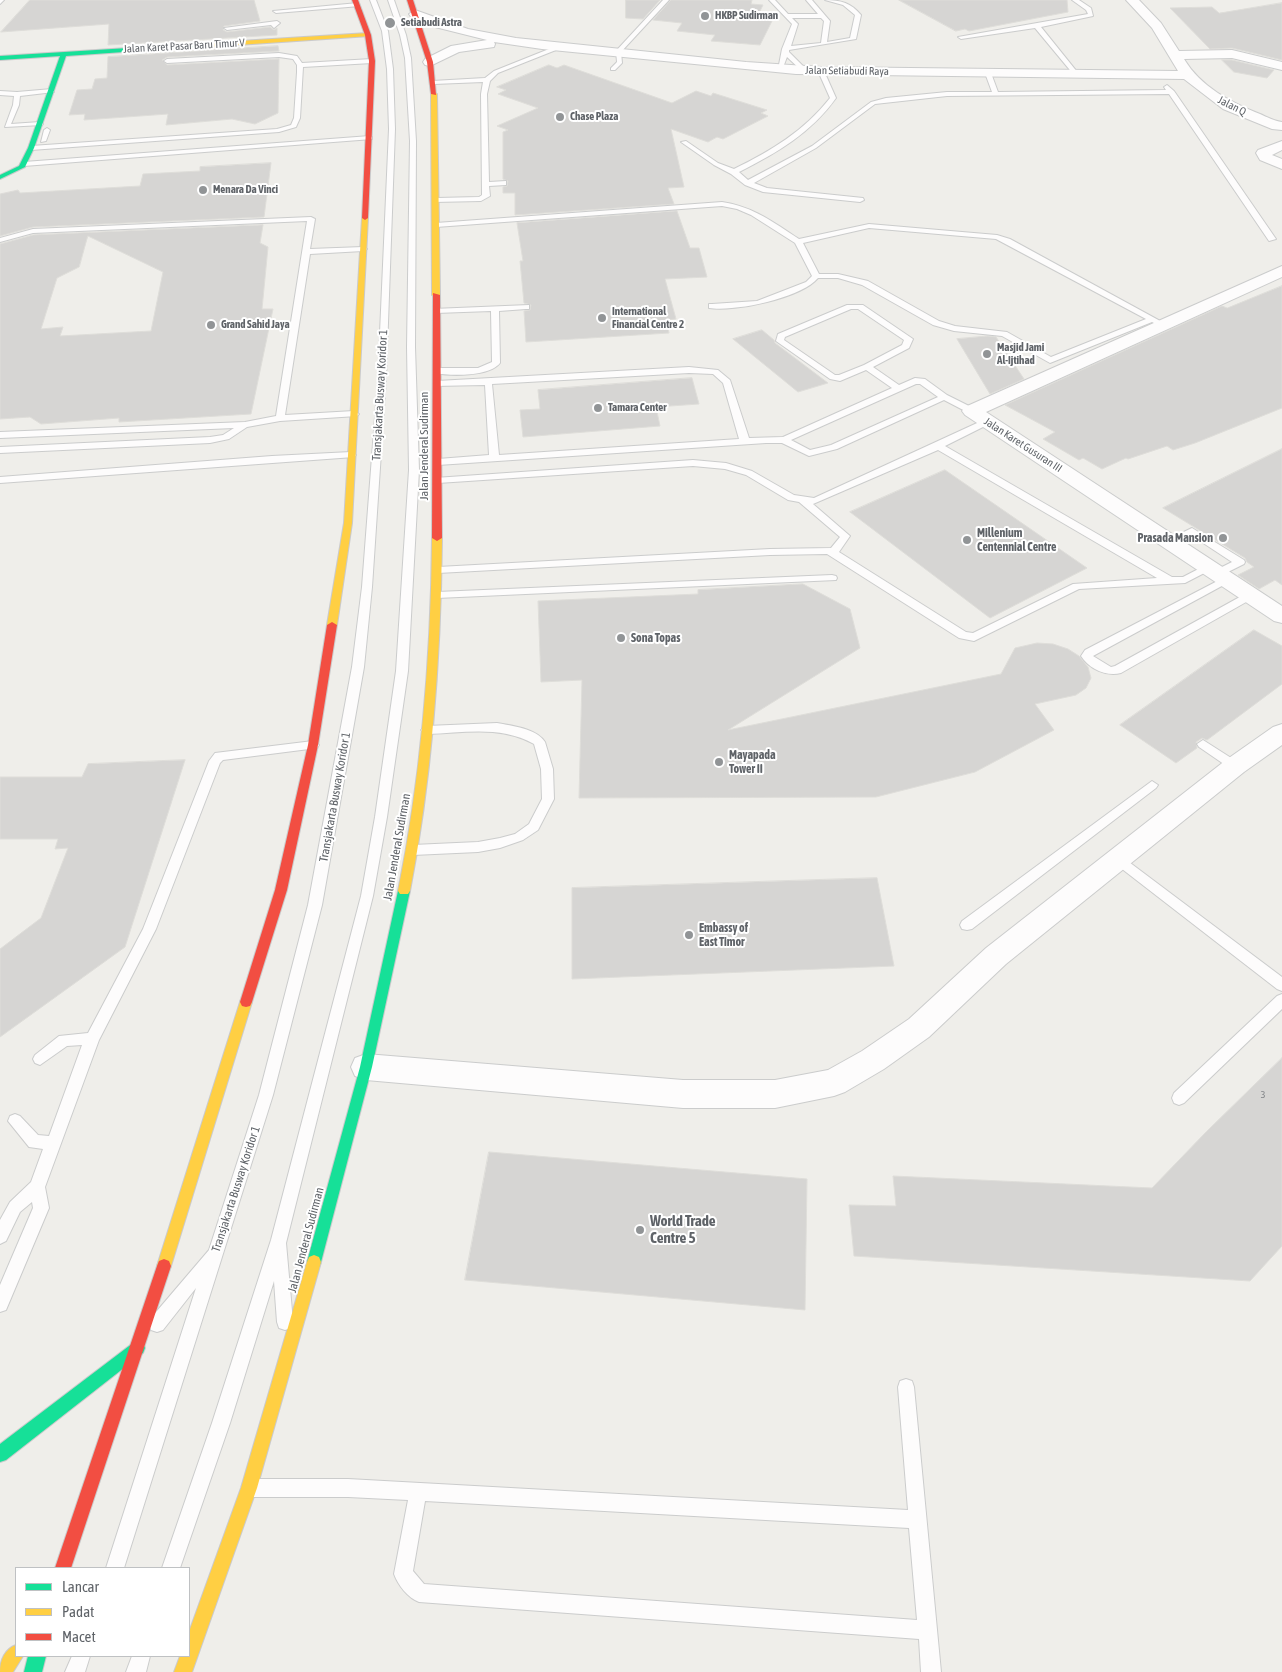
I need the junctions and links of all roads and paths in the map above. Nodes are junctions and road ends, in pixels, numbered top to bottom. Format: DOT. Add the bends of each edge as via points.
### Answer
graph roads {
  1 [pos="373,0"];
  2 [pos="391,0"];
  3 [pos="410,0"];
  4 [pos="666,0"];
  5 [pos="772,0"];
  6 [pos="809,0"];
  7 [pos="828,0"];
  8 [pos="1075,0"];
  9 [pos="1132,0"];
  10 [pos="356,2"];
  11 [pos="415,14"];
  12 [pos="789,16"];
  13 [pos="824,16"];
  14 [pos="1037,26"];
  15 [pos="227,28"];
  16 [pos="273,30"];
  17 [pos="368,35"];
  18 [pos="961,37"];
  19 [pos="507,41"];
  20 [pos="824,44"];
  21 [pos="560,47"];
  22 [pos="785,51"];
  23 [pos="618,52"];
  24 [pos="64,53"];
  25 [pos="1175,55"];
  26 [pos="0,58"];
  27 [pos="167,60"];
  28 [pos="372,61"];
  29 [pos="430,62"];
  30 [pos="300,65"];
  31 [pos="1282,66"];
  32 [pos="613,68"];
  33 [pos="780,69"];
  34 [pos="804,70"];
  35 [pos="821,71"];
  36 [pos="988,73"];
  37 [pos="1076,74"];
  38 [pos="1187,75"];
  39 [pos="487,80"];
  40 [pos="434,82"];
  41 [pos="1165,84"];
  42 [pos="52,91"];
  43 [pos="1172,92"];
  44 [pos="0,93"];
  45 [pos="17,94"];
  46 [pos="996,94"];
  47 [pos="1282,126"];
  48 [pos="43,127"];
  49 [pos="370,138"];
  50 [pos="684,142"];
  51 [pos="38,144"];
  52 [pos="1282,145"];
  53 [pos="24,164"];
  54 [pos="1282,165"];
  55 [pos="734,172"];
  56 [pos="0,177"];
  57 [pos="748,183"];
  58 [pos="486,184"];
  59 [pos="503,184"];
  60 [pos="437,200"];
  61 [pos="860,200"];
  62 [pos="436,225"];
  63 [pos="1272,239"];
  64 [pos="0,240"];
  65 [pos="798,242"];
  66 [pos="363,249"];
  67 [pos="306,252"];
  68 [pos="1282,271"];
  69 [pos="816,276"];
  70 [pos="712,306"];
  71 [pos="526,307"];
  72 [pos="495,308"];
  73 [pos="436,311"];
  74 [pos="1158,322"];
  75 [pos="867,367"];
  76 [pos="437,371"];
  77 [pos="484,381"];
  78 [pos="437,384"];
  79 [pos="898,388"];
  80 [pos="944,397"];
  81 [pos="354,414"];
  82 [pos="980,416"];
  83 [pos="280,418"];
  84 [pos="245,426"];
  85 [pos="0,435"];
  86 [pos="784,440"];
  87 [pos="745,442"];
  88 [pos="938,446"];
  89 [pos="0,450"];
  90 [pos="351,455"];
  91 [pos="491,459"];
  92 [pos="438,462"];
  93 [pos="0,480"];
  94 [pos="438,480"];
  95 [pos="803,500"];
  96 [pos="1170,541"];
  97 [pos="833,553"];
  98 [pos="438,570"];
  99 [pos="1218,573"];
  100 [pos="832,578"];
  101 [pos="1170,581"];
  102 [pos="437,595"];
  103 [pos="1251,595"];
  104 [pos="1282,616"];
  105 [pos="426,730"];
  106 [pos="1282,733"];
  107 [pos="1202,744"];
  108 [pos="313,745"];
  109 [pos="1235,766"];
  110 [pos="1152,785"];
  111 [pos="413,850"];
  112 [pos="1116,859"];
  113 [pos="966,925"];
  114 [pos="1282,985"];
  115 [pos="1282,1000"];
  116 [pos="92,1039"];
  117 [pos="40,1059"];
  118 [pos="366,1067"];
  119 [pos="1179,1098"];
  120 [pos="15,1121"];
  121 [pos="54,1143"];
  122 [pos="37,1187"];
  123 [pos="0,1236"];
  124 [pos="279,1240"];
  125 [pos="217,1251"];
  126 [pos="0,1304"];
  127 [pos="138,1348"];
  128 [pos="287,1358"];
  129 [pos="906,1387"];
  130 [pos="0,1454"];
  131 [pos="249,1488"];
  132 [pos="418,1492"];
  133 [pos="916,1519"];
  134 [pos="62,1567"];
  135 [pos="115,1567"];
  136 [pos="171,1567"];
  137 [pos="927,1630"];
  138 [pos="15,1654"];
  139 [pos="190,1655"];
  140 [pos="37,1657"];
  141 [pos="81,1657"];
  142 [pos="141,1657"];
  143 [pos="189,1657"];
  144 [pos="3,1672"];
  145 [pos="33,1672"];
  146 [pos="75,1672"];
  147 [pos="136,1672"];
  148 [pos="184,1672"];
  149 [pos="931,1672"];
  1 -- 125 [label="lane, Transjakarta Busway Koridor 1" via="385,31 392,129 382,378 358,667 315,905 266,1095"];
  2 -- 124 [label="lane" via="408,58 413,141 411,347 414,470 402,671 367,896"];
  3 -- 11 [label="main road, Jalan Jenderal Sudirman"];
  4 -- 23 [label="lane"];
  5 -- 12 [label="lane"];
  6 -- 13 [label="lane"];
  7 -- 20 [label="lane" via="843,2 858,15 853,39"];
  8 -- 14 [label="lane" via="1089,9 1091,15"];
  9 -- 25 [label="street, Jalan Q" via="1157,26"];
  10 -- 16 [label="lane" via="276,8"];
  10 -- 17 [label="main road"];
  11 -- 19 [label="street, Jalan Setiabudi Raya" via="453,30"];
  11 -- 29 [label="main road, Jalan Jenderal Sudirman"];
  12 -- 13 [label="lane"];
  12 -- 22 [label="lane" via="795,24"];
  13 -- 20 [label="lane" via="827,21"];
  14 -- 18 [label="lane"];
  14 -- 37 [label="lane"];
  15 -- 16 [label="lane"];
  16 -- 17 [label="main road, Jalan Karet Pasar Baru Timur V"];
  16 -- 24 [label="main road, Jalan Karet Pasar Baru Timur V"];
  17 -- 28 [label="main road"];
  19 -- 21 [label="street, Jalan Setiabudi Raya"];
  19 -- 29 [label="street, Jalan Setiabudi Raya" via="456,48"];
  20 -- 22 [label="lane"];
  21 -- 23 [label="street, Jalan Setiabudi Raya"];
  21 -- 39 [label="lane" via="496,72"];
  22 -- 33 [label="lane"];
  22 -- 34 [label="lane"];
  23 -- 32 [label="lane" via="620,62"];
  23 -- 33 [label="street, Jalan Setiabudi Raya"];
  24 -- 26 [label="main road, Jalan Karet Pasar Baru Timur V"];
  24 -- 42 [label="main road"];
  25 -- 31 [label="street" via="1232,54"];
  25 -- 38 [label="street, Jalan Q"];
  27 -- 30 [label="lane" via="279,55 295,57"];
  28 -- 30 [label="lane"];
  28 -- 49 [label="main road"];
  29 -- 40 [label="main road, Jalan Jenderal Sudirman"];
  30 -- 51 [label="lane" via="297,118 294,126 287,129"];
  33 -- 34 [label="street, Jalan Setiabudi Raya"];
  34 -- 35 [label="street, Jalan Setiabudi Raya"];
  35 -- 36 [label="street, Jalan Setiabudi Raya"];
  35 -- 55 [label="lane" via="833,98 820,117 791,141"];
  36 -- 37 [label="street, Jalan Setiabudi Raya"];
  36 -- 46 [label="lane"];
  37 -- 38 [label="street, Jalan Setiabudi Raya"];
  38 -- 47 [label="street, Jalan Q" via="1228,106"];
  39 -- 40 [label="lane"];
  39 -- 58 [label="lane" via="484,94"];
  40 -- 60 [label="main road, Jalan Jenderal Sudirman"];
  41 -- 43 [label="lane"];
  42 -- 45 [label="lane"];
  42 -- 48 [label="main road"];
  43 -- 46 [label="lane"];
  43 -- 63 [label="lane"];
  44 -- 45 [label="lane"];
  45 -- 48 [label="lane" via="7,126"];
  46 -- 57 [label="lane" via="946,94 873,103 814,147"];
  48 -- 51 [label="main road"];
  49 -- 53 [label="lane"];
  49 -- 66 [label="main road"];
  50 -- 55 [label="lane"];
  51 -- 53 [label="main road"];
  52 -- 54 [label="street" via="1264,154 1264,157"];
  53 -- 56 [label="main road"];
  55 -- 57 [label="lane"];
  57 -- 61 [label="lane" via="796,195"];
  58 -- 59 [label="lane"];
  58 -- 60 [label="lane" via="486,196 481,199"];
  60 -- 62 [label="main road, Jalan Jenderal Sudirman"];
  62 -- 65 [label="lane" via="722,204 754,213"];
  62 -- 73 [label="main road, Jalan Jenderal Sudirman"];
  64 -- 67 [label="lane" via="34,231 311,219"];
  65 -- 69 [label="lane"];
  65 -- 74 [label="lane" via="869,226 997,237"];
  66 -- 67 [label="lane"];
  66 -- 81 [label="main road"];
  67 -- 83 [label="lane"];
  68 -- 74 [label="street, Jalan Karet Gusuran III"];
  69 -- 70 [label="lane" via="809,284 758,303"];
  69 -- 74 [label="lane" via="838,276 865,283 936,323 1004,334 1050,360"];
  71 -- 72 [label="lane"];
  72 -- 73 [label="lane"];
  72 -- 76 [label="lane" via="494,367"];
  73 -- 76 [label="main road, Jalan Jenderal Sudirman"];
  74 -- 82 [label="street, Jalan Karet Gusuran III"];
  75 -- 75 [label="lane" via="906,346 910,339 860,307 850,307 781,336 780,341 833,377 840,378"];
  75 -- 79 [label="lane"];
  76 -- 78 [label="main road, Jalan Jenderal Sudirman"];
  77 -- 78 [label="lane"];
  77 -- 87 [label="lane" via="688,370 715,372 727,382"];
  77 -- 91 [label="lane" via="489,384 490,394 494,456"];
  78 -- 92 [label="main road, Jalan Jenderal Sudirman"];
  79 -- 80 [label="lane" via="922,381"];
  79 -- 86 [label="lane"];
  80 -- 82 [label="lane"];
  80 -- 86 [label="lane" via="834,447 809,453"];
  81 -- 83 [label="lane"];
  81 -- 90 [label="main road"];
  82 -- 88 [label="lane"];
  82 -- 96 [label="street, Jalan Karet Gusuran III"];
  83 -- 84 [label="lane"];
  84 -- 85 [label="lane"];
  84 -- 89 [label="lane" via="226,437 210,440"];
  86 -- 87 [label="lane"];
  87 -- 91 [label="lane"];
  88 -- 95 [label="lane" via="815,501"];
  88 -- 101 [label="lane"];
  90 -- 93 [label="lane" via="272,458"];
  90 -- 108 [label="main road" via="348,523"];
  91 -- 92 [label="lane"];
  92 -- 94 [label="main road, Jalan Jenderal Sudirman"];
  94 -- 95 [label="lane" via="694,463 726,466 749,473 791,498"];
  94 -- 98 [label="main road, Jalan Jenderal Sudirman"];
  95 -- 97 [label="lane" via="845,536"];
  96 -- 99 [label="street, Jalan Karet Gusuran III"];
  96 -- 99 [label="lane" via="1192,531 1240,562"];
  97 -- 98 [label="lane" via="770,552"];
  97 -- 101 [label="lane" via="963,635 974,637 1077,586"];
  98 -- 102 [label="main road, Jalan Jenderal Sudirman"];
  99 -- 101 [label="lane"];
  99 -- 103 [label="street, Jalan Karet Gusuran III"];
  99 -- 103 [label="lane" via="1087,656 1109,671 1117,670"];
  100 -- 102 [label="lane"];
  102 -- 105 [label="main road, Jalan Jenderal Sudirman"];
  103 -- 104 [label="street, Jalan Karet Gusuran III"];
  105 -- 111 [label="main road, Jalan Jenderal Sudirman"];
  105 -- 111 [label="lane" via="497,727 523,732 539,742 547,769 548,799 534,827 520,837 478,847"];
  106 -- 109 [label="street"];
  107 -- 109 [label="lane"];
  108 -- 116 [label="lane" via="219,756 215,760 149,929"];
  108 -- 127 [label="main road" via="281,890"];
  109 -- 112 [label="street"];
  110 -- 113 [label="lane"];
  111 -- 118 [label="main road, Jalan Jenderal Sudirman"];
  112 -- 114 [label="lane"];
  112 -- 118 [label="street" via="996,956 919,1028 834,1082 775,1094 683,1094"];
  115 -- 119 [label="lane"];
  116 -- 117 [label="lane" via="64,1040"];
  116 -- 121 [label="lane"];
  118 -- 128 [label="main road, Jalan Jenderal Sudirman"];
  120 -- 121 [label="lane" via="34,1142"];
  121 -- 122 [label="lane"];
  122 -- 123 [label="lane" via="15,1208"];
  122 -- 126 [label="lane" via="41,1208"];
  124 -- 128 [label="lane"];
  124 -- 136 [label="lane"];
  125 -- 127 [label="lane"];
  125 -- 135 [label="lane, Transjakarta Busway Koridor 1"];
  127 -- 130 [label="main road"];
  127 -- 134 [label="main road"];
  128 -- 131 [label="main road, Jalan Jenderal Sudirman"];
  129 -- 133 [label="lane"];
  131 -- 132 [label="lane"];
  131 -- 139 [label="main road, Jalan Jenderal Sudirman"];
  132 -- 133 [label="lane"];
  132 -- 137 [label="lane" via="403,1574 419,1593"];
  133 -- 137 [label="lane"];
  137 -- 149 [label="lane"];
  138 -- 144 [label="main road"];
  140 -- 145 [label="main road"];
  141 -- 146 [label="lane"];
  142 -- 147 [label="lane"];
  143 -- 148 [label="main road, Jalan Jenderal Sudirman"];
}
